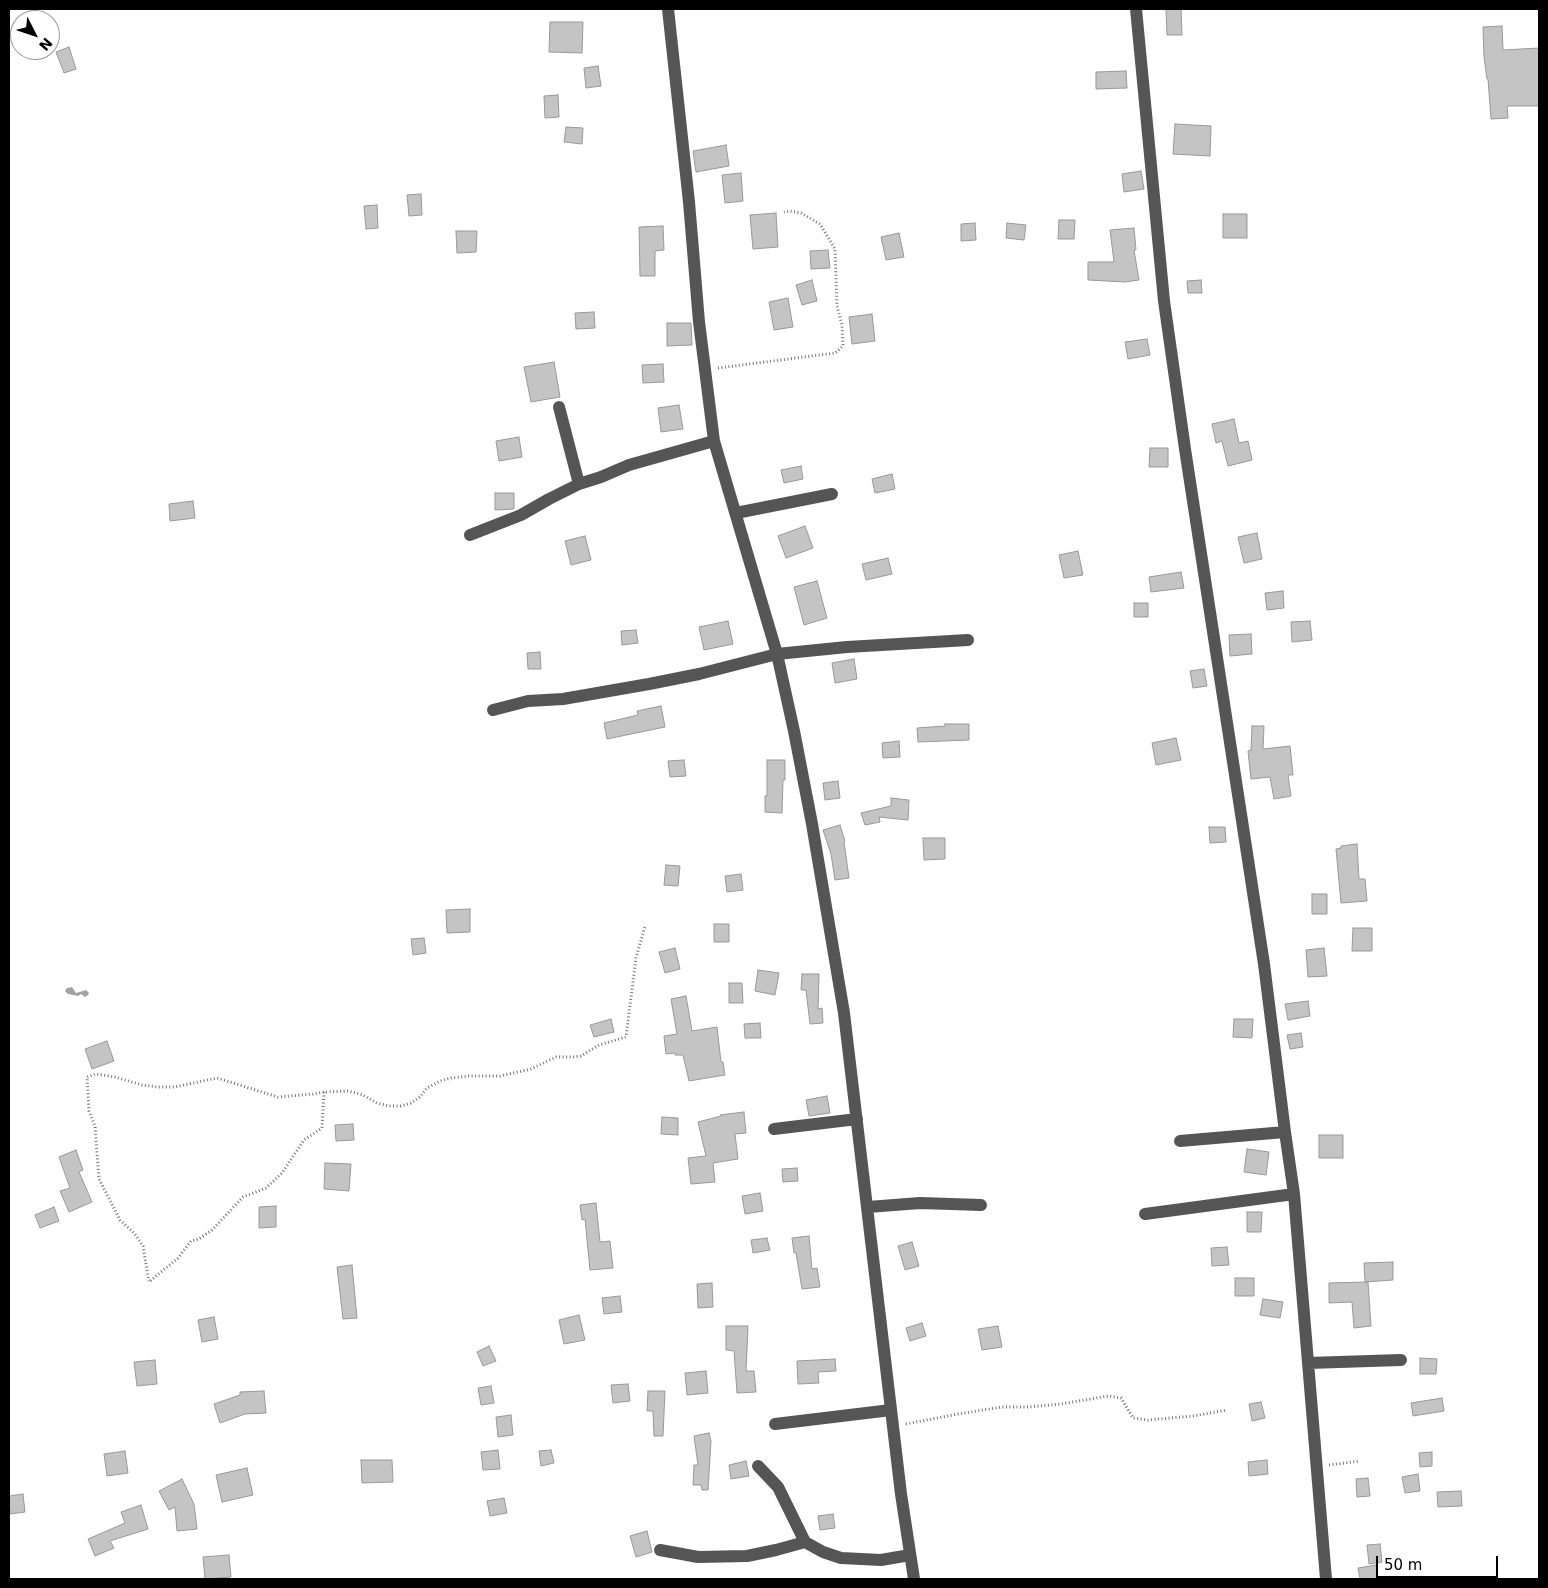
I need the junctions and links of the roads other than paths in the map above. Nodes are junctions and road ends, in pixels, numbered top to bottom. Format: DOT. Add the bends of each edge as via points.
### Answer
graph roads {
  1 [pos="668,9"];
  2 [pos="1136,9"];
  3 [pos="559,407"];
  4 [pos="714,441"];
  5 [pos="579,484"];
  6 [pos="832,494"];
  7 [pos="736,513"];
  8 [pos="470,536"];
  9 [pos="968,640"];
  10 [pos="777,654"];
  11 [pos="493,710"];
  12 [pos="857,1119"];
  13 [pos="774,1129"];
  14 [pos="1284,1132"];
  15 [pos="1180,1141"];
  16 [pos="1294,1194"];
  17 [pos="981,1204"];
  18 [pos="868,1207"];
  19 [pos="1145,1214"];
  20 [pos="1401,1360"];
  21 [pos="1308,1363"];
  22 [pos="892,1410"];
  23 [pos="775,1424"];
  24 [pos="758,1466"];
  25 [pos="805,1542"];
  26 [pos="660,1550"];
  27 [pos="910,1555"];
  28 [pos="914,1579"];
  29 [pos="1326,1579"];
  1 -- 4 [label="street"];
  2 -- 14 [label="street" via="1164,301 1264,964"];
  3 -- 5 [label="street"];
  4 -- 5 [label="street"];
  4 -- 7 [label="street"];
  5 -- 8 [label="street" via="521,515"];
  6 -- 7 [label="street"];
  7 -- 10 [label="street"];
  9 -- 10 [label="street"];
  10 -- 11 [label="street" via="649,684 563,699 528,701"];
  10 -- 12 [label="street" via="832,937"];
  12 -- 13 [label="street"];
  12 -- 18 [label="street"];
  14 -- 15 [label="street"];
  14 -- 16 [label="street"];
  16 -- 19 [label="street"];
  16 -- 21 [label="street"];
  17 -- 18 [label="street" via="920,1203"];
  18 -- 22 [label="street"];
  20 -- 21 [label="street"];
  21 -- 29 [label="street"];
  22 -- 23 [label="street"];
  22 -- 27 [label="street"];
  24 -- 25 [label="street" via="778,1487"];
  25 -- 26 [label="street" via="747,1556 698,1557"];
  25 -- 27 [label="street" via="841,1558 881,1560"];
  27 -- 28 [label="street"];
}
